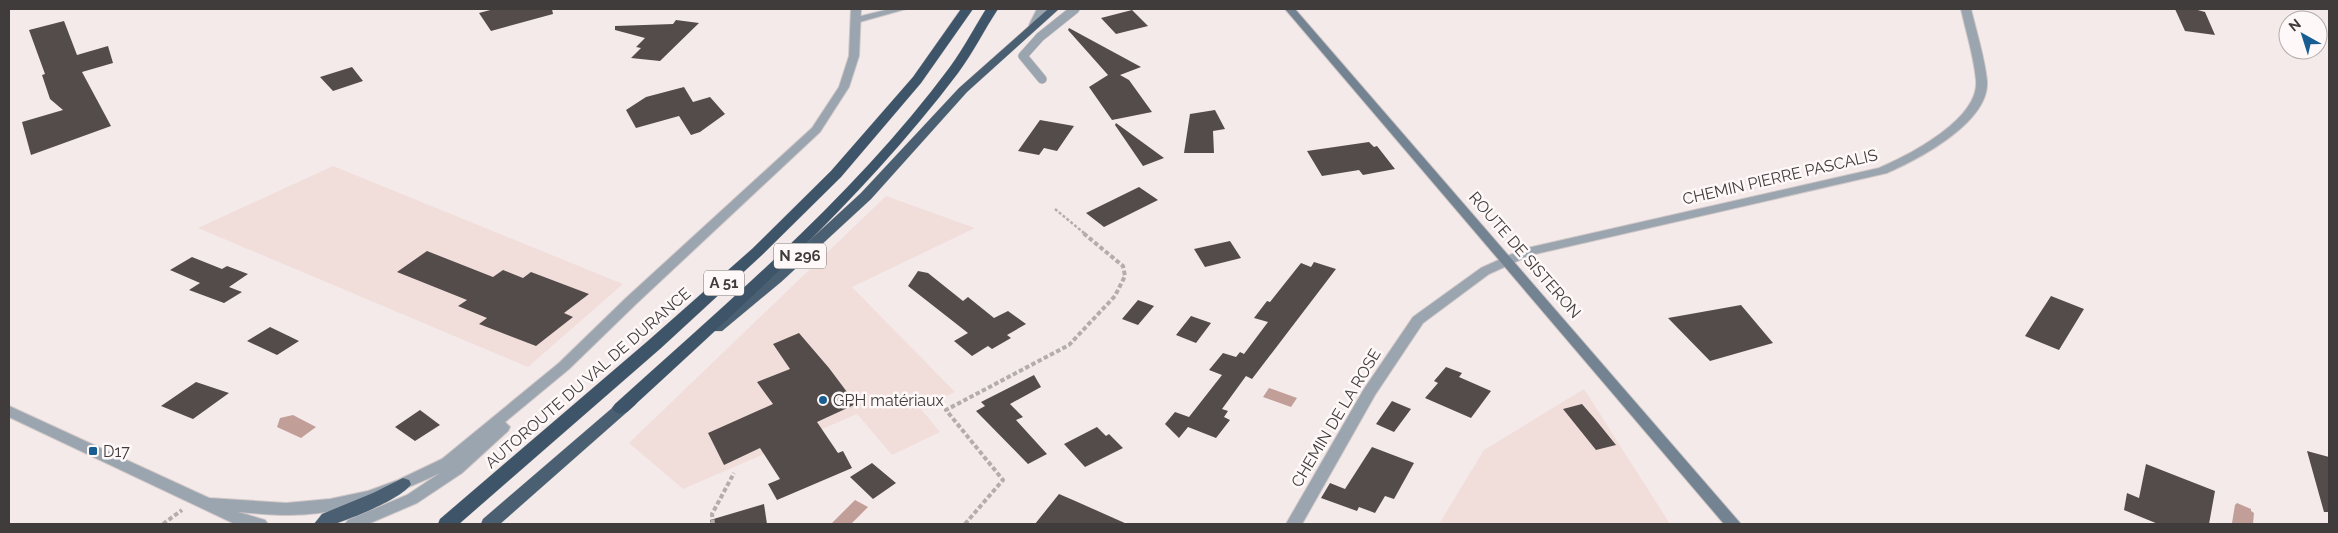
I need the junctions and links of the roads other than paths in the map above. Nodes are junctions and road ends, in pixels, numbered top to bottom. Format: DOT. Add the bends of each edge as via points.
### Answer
graph roads {
  1 [pos="901,9"];
  2 [pos="967,9"];
  3 [pos="992,9"];
  4 [pos="1042,9"];
  5 [pos="1054,9"];
  6 [pos="1075,9"];
  7 [pos="1290,9"];
  8 [pos="1966,9"];
  9 [pos="856,14"];
  10 [pos="1034,25"];
  11 [pos="1042,79"];
  12 [pos="1506,260"];
  13 [pos="545,384"];
  14 [pos="622,408"];
  15 [pos="9,411"];
  16 [pos="403,484"];
  17 [pos="201,502"];
  18 [pos="260,524"];
  19 [pos="323,524"];
  20 [pos="353,524"];
  21 [pos="447,524"];
  22 [pos="489,524"];
  23 [pos="1294,524"];
  24 [pos="1732,524"];
  1 -- 9 [label="street" via="884,15"];
  2 -- 21 [label="highway, AUTOROUTE DU VAL DE DURANCE / A 51" via="917,80 836,174 758,252"];
  3 -- 14 [label="highway, A 51" via="955,69 899,138 835,208"];
  4 -- 10 [label="street"];
  5 -- 10 [label="highway, N 296"];
  6 -- 11 [label="lane" via="1040,37 1023,56"];
  7 -- 12 [label="main road, ROUTE DE SISTERON"];
  8 -- 12 [label="street, CHEMIN PIERRE PASCALIS" via="1982,82 1975,107 1916,156 1883,171 1553,245"];
  9 -- 13 [label="street" via="854,56 844,87 816,130"];
  10 -- 14 [label="highway, N 296" via="963,90 866,196 776,279"];
  12 -- 23 [label="street, CHEMIN DE LA ROSE" via="1484,271 1418,320 1369,392"];
  12 -- 24 [label="main road, ROUTE DE SISTERON"];
  13 -- 16 [label="street" via="447,463"];
  13 -- 20 [label="street" via="531,401 457,469 412,499"];
  14 -- 22 [label="highway, N 296"];
  15 -- 17 [label="street"];
  16 -- 17 [label="street" via="330,505 286,509"];
  16 -- 19 [label="highway"];
  17 -- 18 [label="street" via="243,521"];
}
